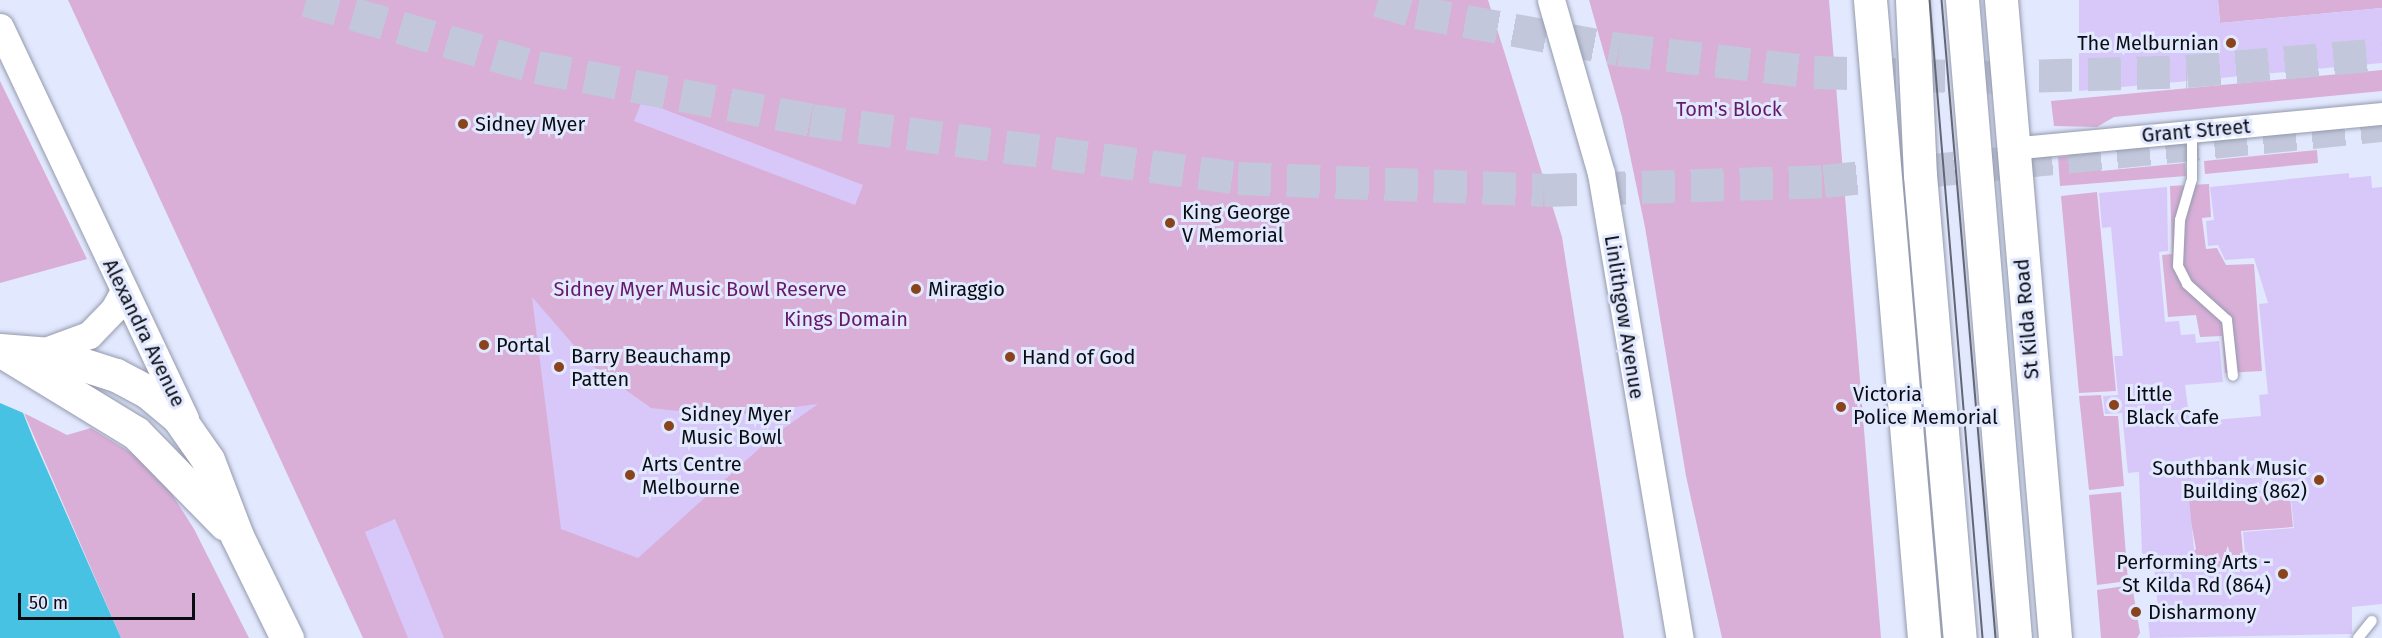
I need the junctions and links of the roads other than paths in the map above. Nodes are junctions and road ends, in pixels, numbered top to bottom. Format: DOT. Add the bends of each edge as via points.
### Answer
graph roads {
  1 [pos="1551,0"];
  2 [pos="1870,0"];
  3 [pos="1912,0"];
  4 [pos="1962,0"];
  5 [pos="2001,0"];
  6 [pos="0,27"];
  7 [pos="2382,114"];
  8 [pos="2192,131"];
  9 [pos="2011,149"];
  10 [pos="2024,287"];
  11 [pos="124,291"];
  12 [pos="1988,303"];
  13 [pos="21,356"];
  14 [pos="2233,376"];
  15 [pos="203,450"];
  16 [pos="237,536"];
  17 [pos="1675,592"];
  18 [pos="2372,621"];
  19 [pos="288,638"];
  20 [pos="1680,638"];
  21 [pos="1686,638"];
  22 [pos="1924,638"];
  23 [pos="1960,638"];
  24 [pos="2015,638"];
  25 [pos="2055,638"];
  26 [pos="2358,638"];
  1 -- 17 [label="street, Linlithgow Avenue" via="1601,173 1652,489"];
  2 -- 22 [label="main road"];
  3 -- 23 [label="main road" via="1920,175"];
  4 -- 12 [label="main road, St Kilda Road"];
  5 -- 9 [label="main road, St Kilda Road"];
  6 -- 11 [label="street, Alexandra Avenue"];
  7 -- 8 [label="street, Grant Street"];
  8 -- 9 [label="street, Grant Street"];
  8 -- 14 [label="lane" via="2192,179 2180,220 2178,266 2187,284 2227,320"];
  9 -- 10 [label="main road, St Kilda Road"];
  10 -- 12 [label="main road"];
  10 -- 25 [label="main road, St Kilda Road"];
  11 -- 13 [label="street" via="114,309 88,335"];
  11 -- 15 [label="street, Alexandra Avenue"];
  12 -- 24 [label="main road, St Kilda Road"];
  13 -- 15 [label="main road" via="75,361 140,387 178,417"];
  13 -- 16 [label="main road" via="136,433"];
  15 -- 16 [label="main road, Alexandra Avenue"];
  16 -- 19 [label="main road, Alexandra Avenue"];
  17 -- 20 [label="street, Linlithgow Avenue"];
  17 -- 21 [label="street"];
  18 -- 26 [label="lane"];
}
